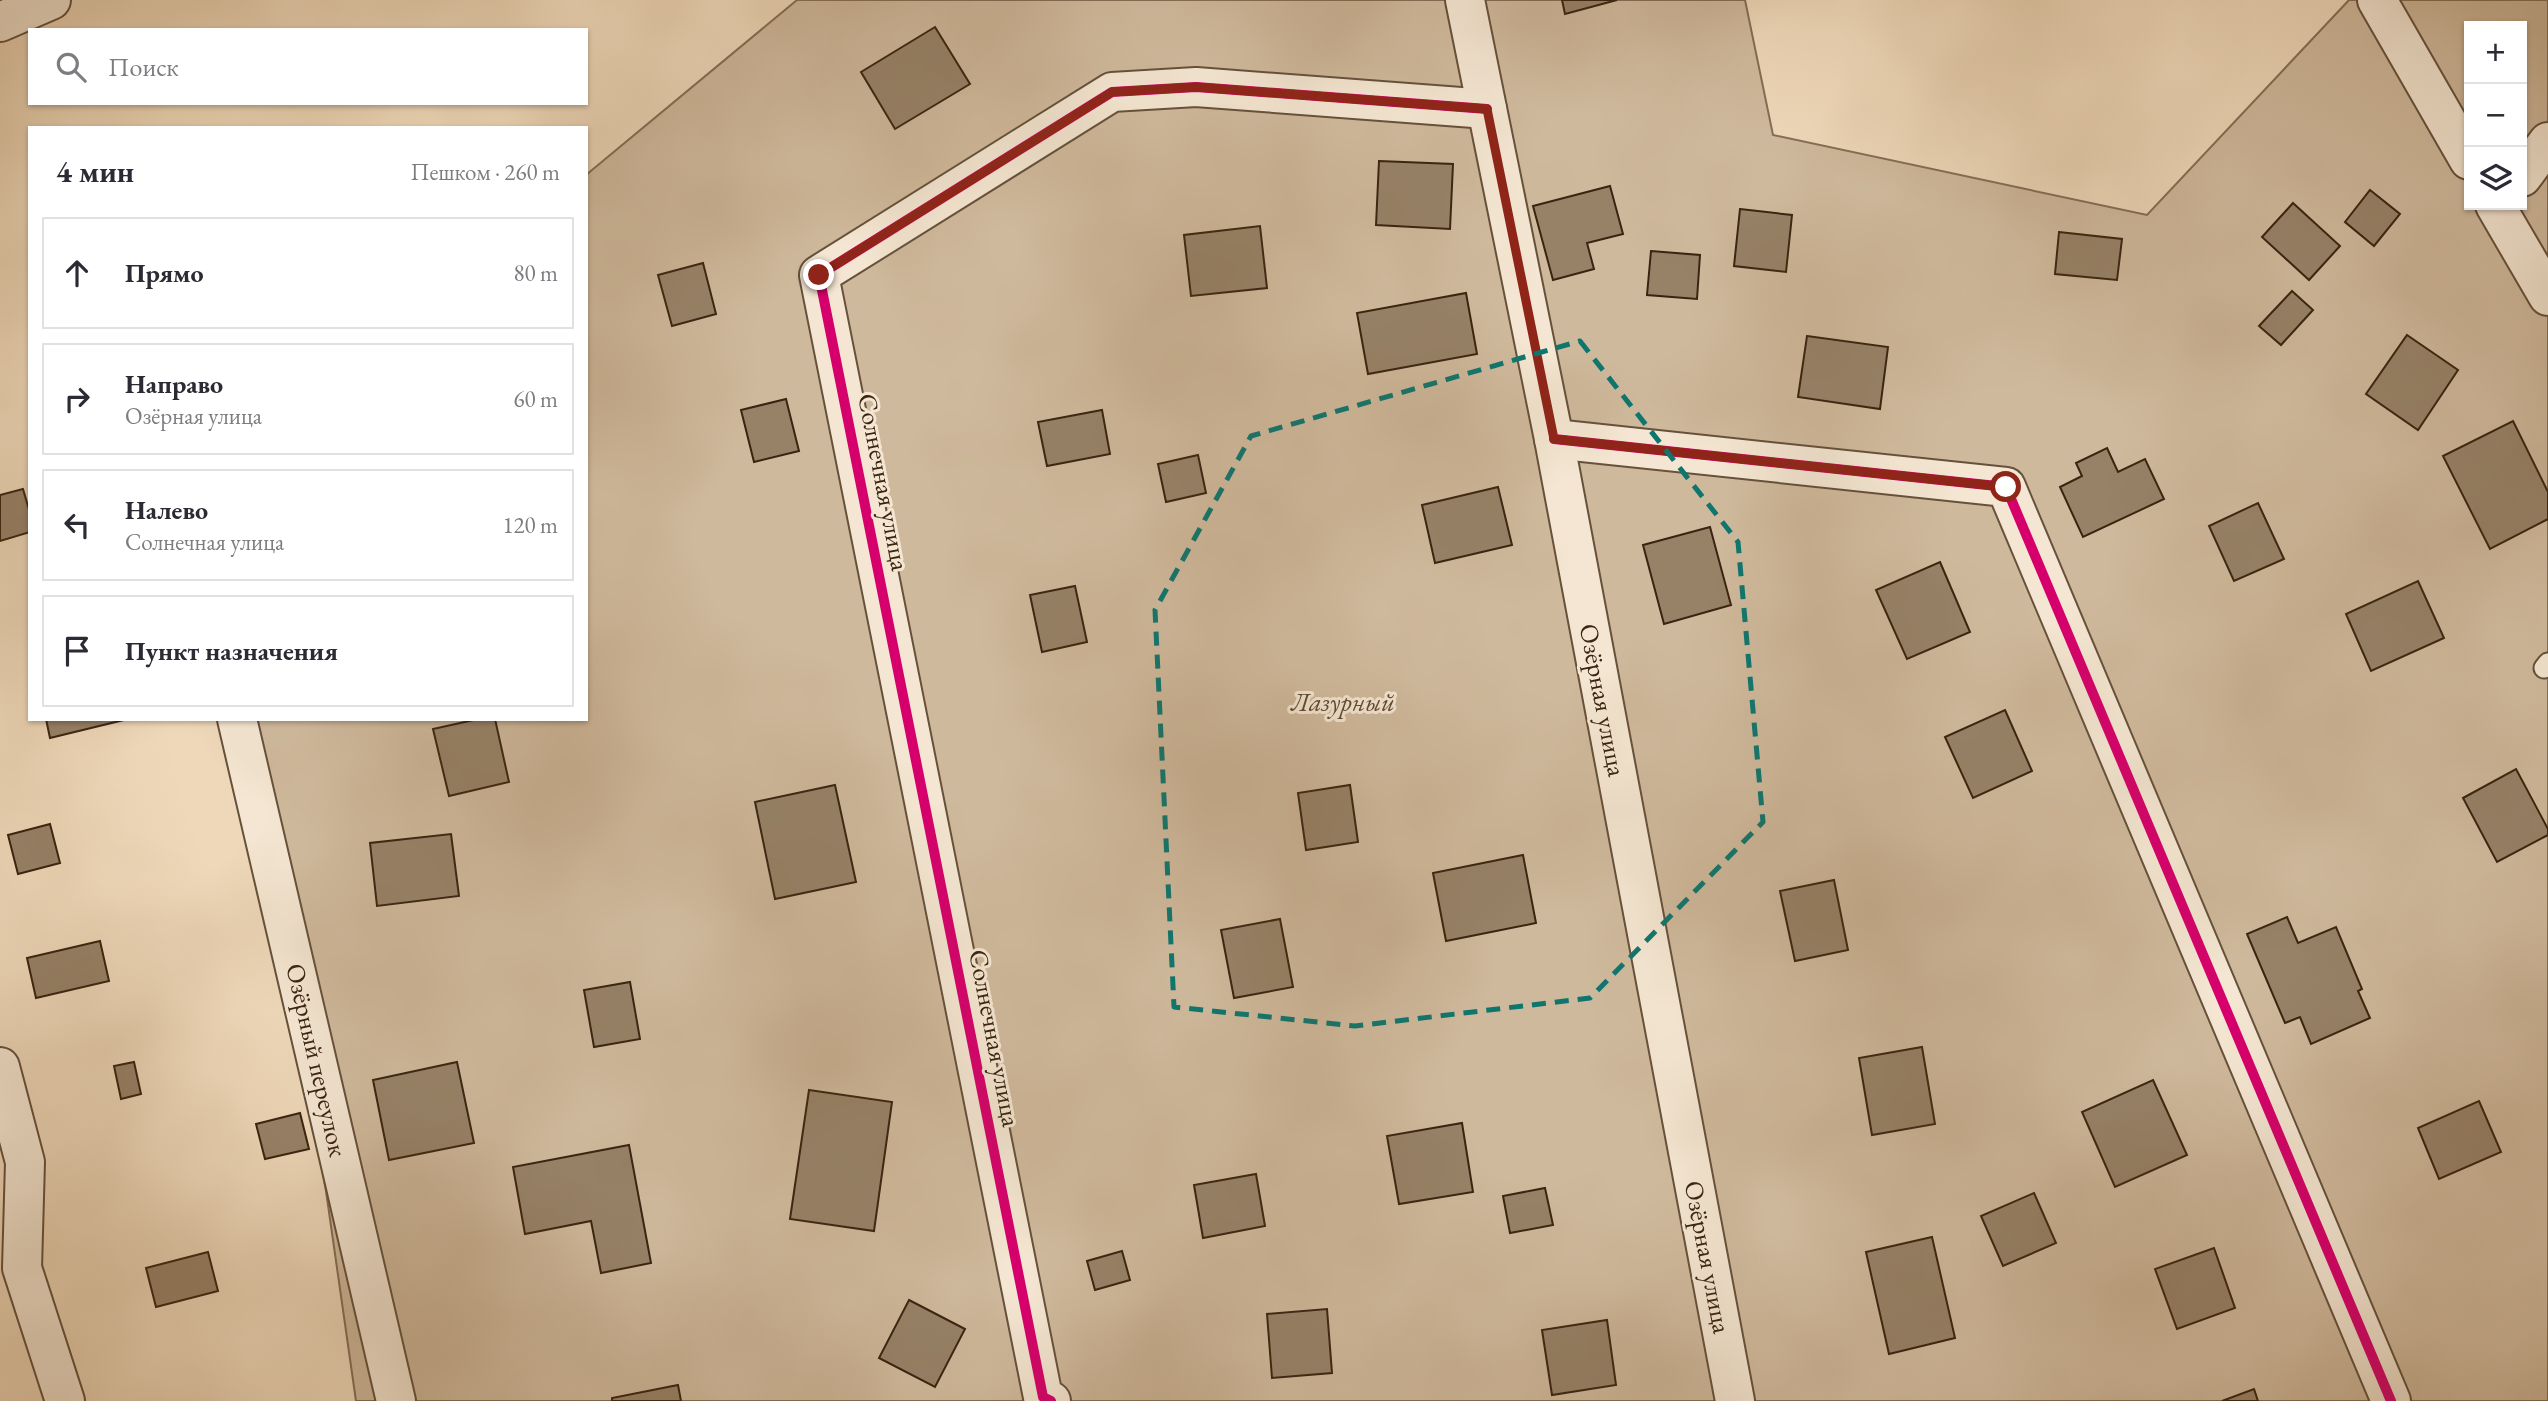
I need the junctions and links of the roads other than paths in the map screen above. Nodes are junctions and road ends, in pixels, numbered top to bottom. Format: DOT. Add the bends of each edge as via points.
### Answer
graph roads {
  1 [pos="51,0"];
  2 [pos="1465,0"];
  3 [pos="2377,0"];
  4 [pos="0,22"];
  5 [pos="1487,109"];
  6 [pos="2548,142"];
  7 [pos="2464,151"];
  8 [pos="2527,170"];
  9 [pos="2500,210"];
  10 [pos="2548,296"];
  11 [pos="1554,439"];
  12 [pos="237,721"];
  13 [pos="0,1067"];
  14 [pos="65,1401"];
  15 [pos="396,1401"];
  16 [pos="1051,1401"];
  17 [pos="1735,1401"];
  18 [pos="2391,1401"];
  1 -- 4 [label="street"];
  2 -- 5 [label="street, Озёрная улица"];
  3 -- 7 [label="street"];
  5 -- 11 [label="street, Озёрная улица"];
  5 -- 16 [label="street, Солнечная улица" via="1196,87 1112,92 819,275 1043,1397"];
  6 -- 8 [label="street"];
  9 -- 10 [label="street"];
  11 -- 17 [label="street, Озёрная улица"];
  11 -- 18 [label="street" via="2006,487"];
  12 -- 15 [label="street, Озёрный переулок"];
  13 -- 14 [label="street" via="25,1162 22,1268"];
}
